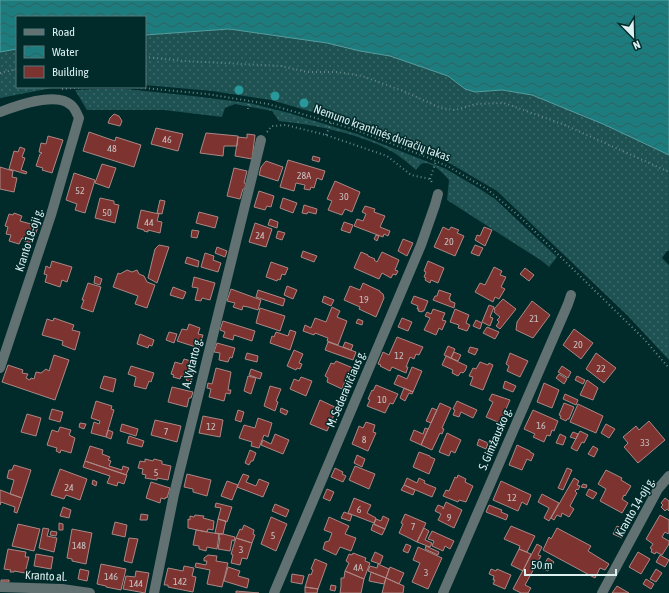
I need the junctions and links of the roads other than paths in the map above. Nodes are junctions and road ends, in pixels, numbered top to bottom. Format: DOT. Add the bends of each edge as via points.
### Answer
graph roads {
  1 [pos="0,112"];
  2 [pos="261,140"];
  3 [pos="438,194"];
  4 [pos="571,295"];
  5 [pos="0,368"];
  6 [pos="669,476"];
  7 [pos="0,587"];
  8 [pos="61,591"];
  9 [pos="90,593"];
  10 [pos="154,593"];
  11 [pos="274,593"];
  12 [pos="443,593"];
  13 [pos="602,593"];
  1 -- 5 [label="street, Kranto 18-oji g." via="54,99 70,104 79,118 51,215"];
  2 -- 10 [label="street, A. Vytarto g." via="174,494"];
  3 -- 11 [label="street, M. Sederavičiaus g." via="421,245"];
  4 -- 12 [label="street, S. Gimžausko g."];
  6 -- 13 [label="street, Kranto 14-oji g." via="658,489"];
  7 -- 8 [label="street, Kranto al."];
  8 -- 9 [label="street, Kranto al."];
}
